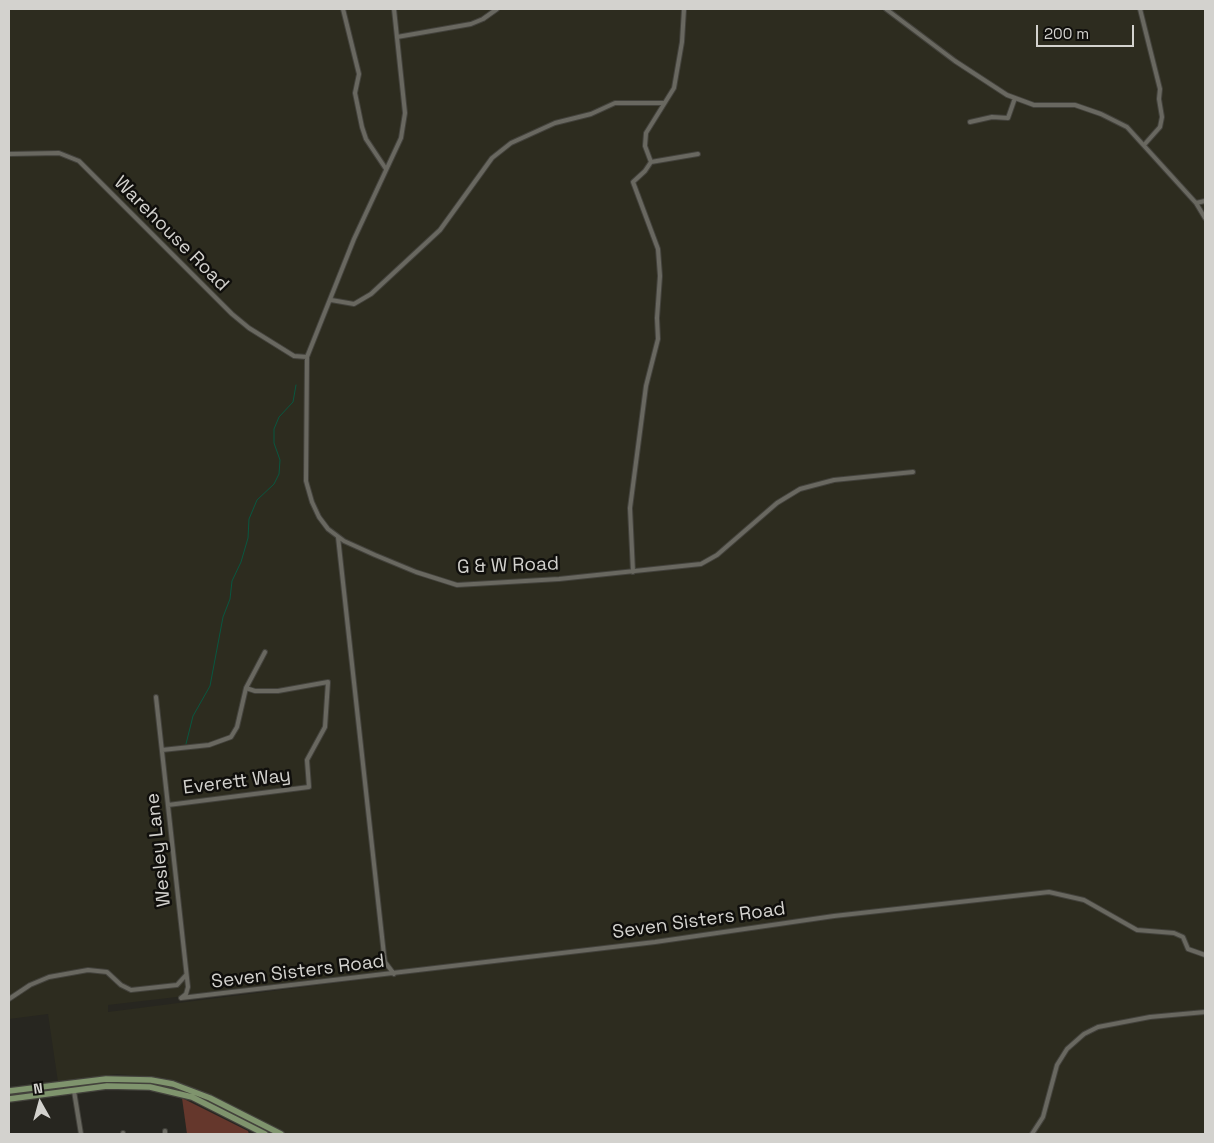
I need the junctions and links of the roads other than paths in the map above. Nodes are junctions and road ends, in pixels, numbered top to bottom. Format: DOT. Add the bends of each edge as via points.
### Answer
graph roads {
  1 [pos="343,9"];
  2 [pos="394,9"];
  3 [pos="497,9"];
  4 [pos="684,9"];
  5 [pos="886,9"];
  6 [pos="1140,9"];
  7 [pos="397,37"];
  8 [pos="1015,98"];
  9 [pos="664,103"];
  10 [pos="970,122"];
  11 [pos="1144,145"];
  12 [pos="9,154"];
  13 [pos="698,154"];
  14 [pos="651,162"];
  15 [pos="386,169"];
  16 [pos="1205,201"];
  17 [pos="1196,204"];
  18 [pos="1205,218"];
  19 [pos="331,300"];
  20 [pos="307,357"];
  21 [pos="913,472"];
  22 [pos="338,537"];
  23 [pos="633,572"];
  24 [pos="265,652"];
  25 [pos="246,688"];
  26 [pos="156,696"];
  27 [pos="162,750"];
  28 [pos="168,805"];
  29 [pos="1205,955"];
  30 [pos="394,974"];
  31 [pos="186,976"];
  32 [pos="181,998"];
  33 [pos="9,999"];
  34 [pos="1205,1012"];
  35 [pos="9,1091"];
  36 [pos="74,1091"];
  37 [pos="9,1099"];
  38 [pos="80,1134"];
  39 [pos="265,1134"];
  40 [pos="280,1134"];
  41 [pos="1032,1134"];
  1 -- 15 [label="street" via="359,74 356,93 362,127"];
  2 -- 7 [label="street, G & W Road"];
  3 -- 7 [label="street" via="477,23"];
  4 -- 9 [label="street" via="674,88"];
  5 -- 8 [label="street" via="955,62"];
  6 -- 11 [label="street" via="1160,89 1162,118 1160,127"];
  7 -- 15 [label="street, G & W Road" via="404,121 401,138"];
  8 -- 10 [label="street" via="1008,118 992,117"];
  8 -- 11 [label="street" via="1034,105 1075,105 1102,114 1127,127"];
  9 -- 14 [label="street" via="645,140"];
  9 -- 19 [label="street" via="615,103 591,114 555,123 511,143 492,158 435,235 371,294 354,304"];
  11 -- 17 [label="street"];
  12 -- 20 [label="street, Warehouse Road" via="59,154 79,161 232,314 294,356"];
  13 -- 14 [label="street"];
  14 -- 23 [label="street" via="633,182 658,249 660,276 658,339 646,386 630,508"];
  15 -- 19 [label="street, G & W Road"];
  16 -- 17 [label="street"];
  17 -- 18 [label="street"];
  19 -- 20 [label="street, G & W Road"];
  20 -- 22 [label="street, G & W Road" via="306,481 318,517"];
  21 -- 23 [label="street, G & W Road" via="834,480 810,486 778,503 717,556 701,564"];
  22 -- 23 [label="street, G & W Road" via="416,572 457,585"];
  22 -- 30 [label="street" via="384,955"];
  24 -- 25 [label="street"];
  25 -- 27 [label="street" via="237,727 230,737 209,744"];
  25 -- 28 [label="street, Everett Way" via="278,691 328,682 325,727 307,760 308,787"];
  26 -- 27 [label="street, Wesley Lane"];
  27 -- 28 [label="street, Wesley Lane"];
  28 -- 31 [label="street, Wesley Lane"];
  29 -- 30 [label="street, Seven Sisters Road" via="1188,949 1183,937 1137,930 1084,900 1049,892 834,916"];
  30 -- 32 [label="street, Seven Sisters Road"];
  31 -- 32 [label="street, Wesley Lane" via="188,989"];
  31 -- 33 [label="street" via="177,985 131,990 107,972 88,970 43,980"];
  34 -- 41 [label="street" via="1150,1017 1084,1034 1057,1065 1043,1117"];
  35 -- 40 [label="main road" via="106,1080 151,1080 173,1084 210,1098"];
  36 -- 37 [label="main road"];
  36 -- 38 [label="street"];
  36 -- 39 [label="main road" via="135,1085 171,1091 192,1097"];
}
